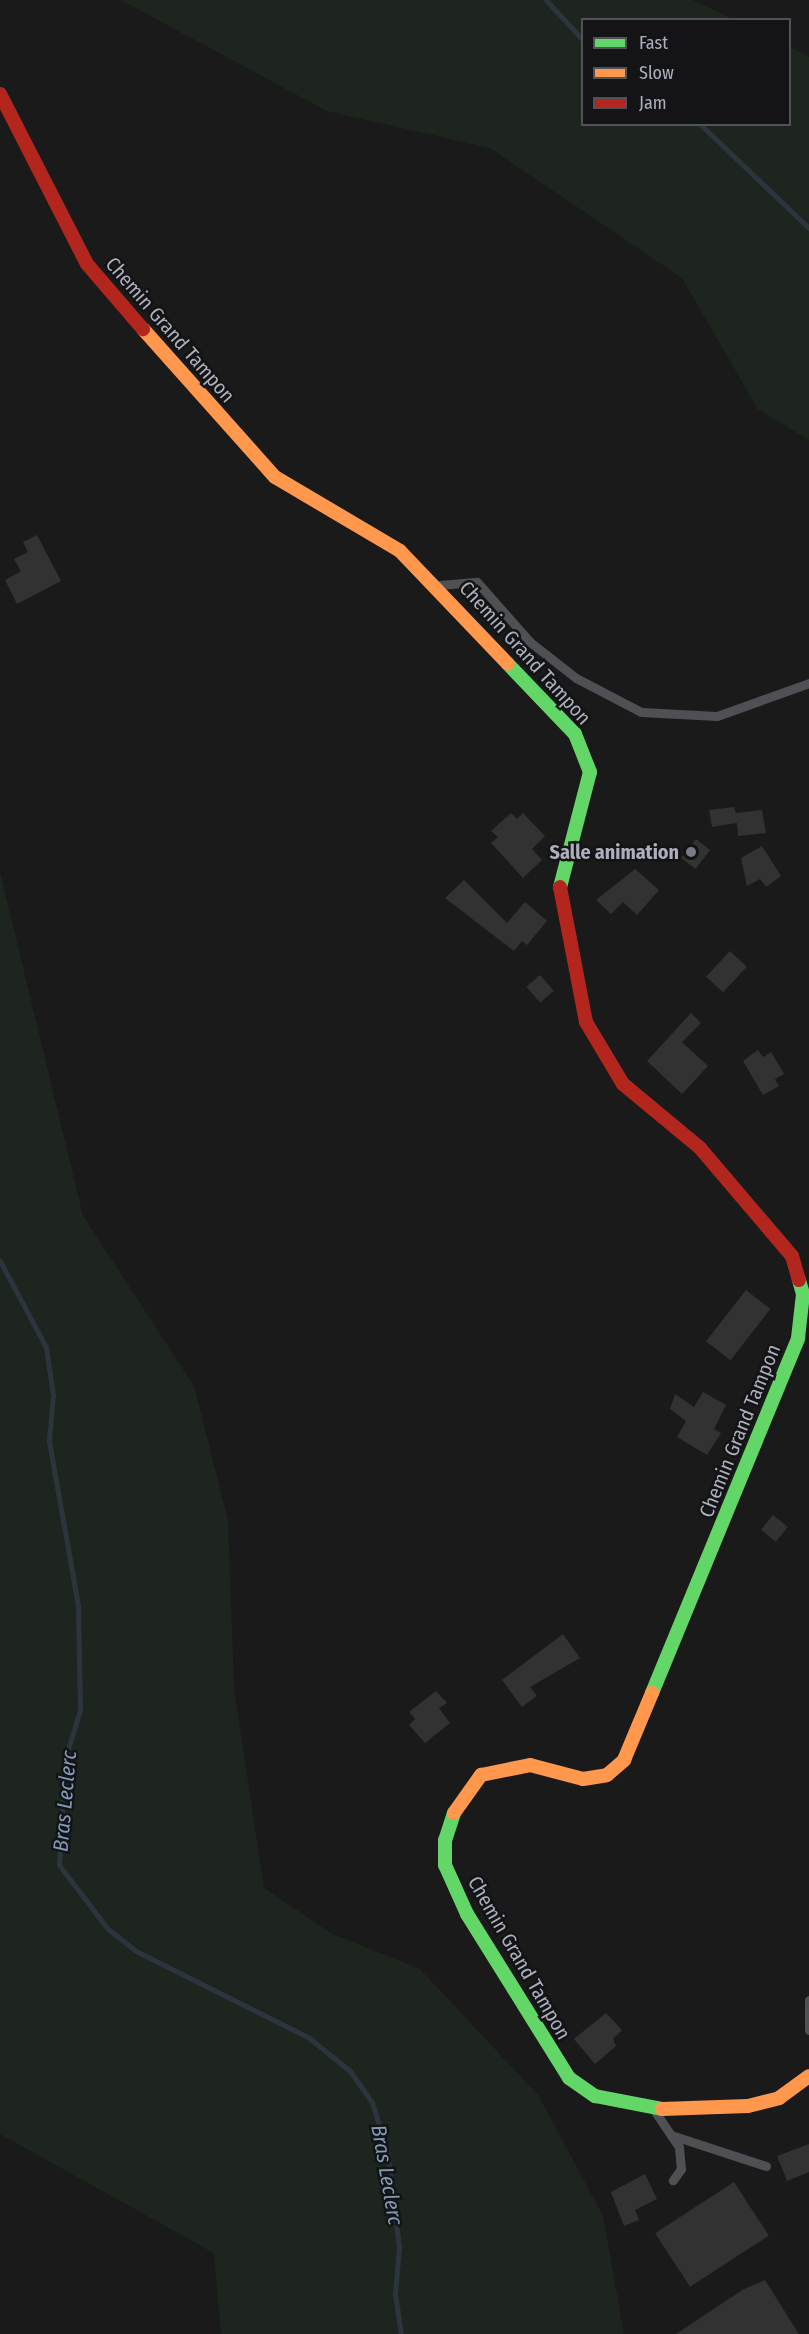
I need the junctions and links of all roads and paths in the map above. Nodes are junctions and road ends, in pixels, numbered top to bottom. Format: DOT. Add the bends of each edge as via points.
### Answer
graph roads {
  1 [pos="0,94"];
  2 [pos="437,585"];
  3 [pos="809,683"];
  4 [pos="809,2000"];
  5 [pos="809,2030"];
  6 [pos="809,2076"];
  7 [pos="653,2109"];
  8 [pos="671,2135"];
  9 [pos="766,2166"];
  10 [pos="673,2180"];
  1 -- 2 [label="main road, Chemin Grand Tampon" via="87,264 201,398 275,477 400,551"];
  2 -- 3 [label="lane" via="477,582 539,650 576,678 641,712 717,716"];
  2 -- 7 [label="main road, Chemin Grand Tampon" via="519,670 586,754 590,772 558,879 585,1022 598,1051 623,1084 700,1148 776,1232 792,1256 803,1294 798,1338 779,1394 624,1760 608,1774 583,1779 530,1765 481,1775 459,1799 445,1840 446,1865 467,1914 568,2078 595,2096"];
  4 -- 5 [label="lane"];
  6 -- 7 [label="main road, Chemin Grand Tampon" via="766,2104"];
  7 -- 8 [label="lane"];
  8 -- 9 [label="lane"];
  8 -- 10 [label="lane" via="679,2147 681,2169"];
}
